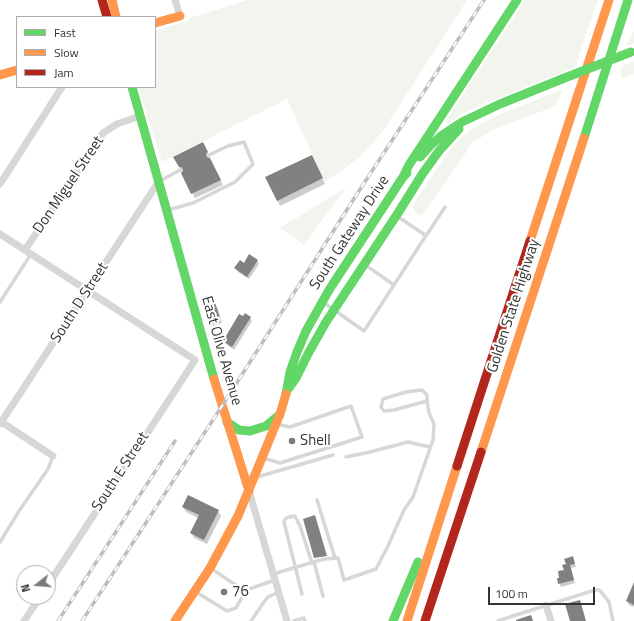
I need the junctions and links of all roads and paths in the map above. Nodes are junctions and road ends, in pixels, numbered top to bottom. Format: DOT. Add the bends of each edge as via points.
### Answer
graph roads {
  1 [pos="102,0"];
  2 [pos="112,0"];
  3 [pos="175,0"];
  4 [pos="517,0"];
  5 [pos="609,0"];
  6 [pos="628,0"];
  7 [pos="107,16"];
  8 [pos="116,16"];
  9 [pos="180,16"];
  10 [pos="156,23"];
  11 [pos="633,52"];
  12 [pos="16,70"];
  13 [pos="0,75"];
  14 [pos="61,88"];
  15 [pos="132,88"];
  16 [pos="140,116"];
  17 [pos="472,118"];
  18 [pos="209,155"];
  19 [pos="180,170"];
  20 [pos="403,177"];
  21 [pos="159,181"];
  22 [pos="0,184"];
  23 [pos="384,207"];
  24 [pos="445,207"];
  25 [pos="167,211"];
  26 [pos="396,216"];
  27 [pos="0,234"];
  28 [pos="427,234"];
  29 [pos="28,252"];
  30 [pos="364,264"];
  31 [pos="394,285"];
  32 [pos="87,290"];
  33 [pos="0,302"];
  34 [pos="322,302"];
  35 [pos="334,310"];
  36 [pos="208,357"];
  37 [pos="195,360"];
  38 [pos="287,390"];
  39 [pos="428,401"];
  40 [pos="280,414"];
  41 [pos="227,422"];
  42 [pos="0,423"];
  43 [pos="276,423"];
  44 [pos="430,447"];
  45 [pos="333,455"];
  46 [pos="53,456"];
  47 [pos="346,457"];
  48 [pos="262,458"];
  49 [pos="254,478"];
  50 [pos="452,483"];
  51 [pos="249,491"];
  52 [pos="469,491"];
  53 [pos="318,500"];
  54 [pos="0,542"];
  55 [pos="335,558"];
  56 [pos="313,562"];
  57 [pos="295,567"];
  58 [pos="210,568"];
  59 [pos="56,573"];
  60 [pos="274,577"];
  61 [pos="246,590"];
  62 [pos="195,591"];
  63 [pos="279,592"];
  64 [pos="302,594"];
  65 [pos="323,596"];
  66 [pos="35,605"];
  67 [pos="546,605"];
  68 [pos="24,621"];
  69 [pos="175,621"];
  70 [pos="251,621"];
  71 [pos="287,621"];
  72 [pos="294,621"];
  73 [pos="305,621"];
  74 [pos="394,621"];
  75 [pos="407,621"];
  76 [pos="425,621"];
  77 [pos="433,621"];
  78 [pos="498,621"];
  79 [pos="550,621"];
  80 [pos="613,621"];
  1 -- 7 [label="main road"];
  2 -- 8 [label="main road"];
  3 -- 9 [label="street"];
  4 -- 20 [label="main road"];
  5 -- 50 [label="main road, Golden State Highway"];
  6 -- 52 [label="main road, Golden State Highway"];
  9 -- 10 [label="main road"];
  11 -- 17 [label="main road, South Gateway Drive, bridge" via="500,104"];
  12 -- 13 [label="main road"];
  14 -- 22 [label="street"];
  15 -- 16 [label="main road, East Olive Avenue"];
  16 -- 21 [label="main road, East Olive Avenue"];
  16 -- 29 [label="street, Don Miguel Street" via="116,124 103,133"];
  17 -- 20 [label="main road, South Gateway Drive" via="452,128 430,146"];
  17 -- 26 [label="main road, South Gateway Drive" via="455,132 439,151"];
  18 -- 25 [label="lane" via="244,142 252,164 235,182 193,203"];
  19 -- 21 [label="lane"];
  20 -- 23 [label="main road, South Gateway Drive"];
  21 -- 25 [label="main road, East Olive Avenue"];
  21 -- 32 [label="street, South D Street"];
  23 -- 26 [label="main road"];
  23 -- 34 [label="main road, South Gateway Drive"];
  24 -- 28 [label="lane"];
  25 -- 36 [label="main road, East Olive Avenue"];
  26 -- 28 [label="lane"];
  26 -- 30 [label="main road, South Gateway Drive"];
  27 -- 29 [label="street"];
  28 -- 31 [label="lane"];
  29 -- 32 [label="street"];
  29 -- 33 [label="lane"];
  30 -- 31 [label="lane"];
  30 -- 35 [label="main road, South Gateway Drive"];
  31 -- 35 [label="lane" via="364,331"];
  32 -- 37 [label="street"];
  32 -- 42 [label="street, South D Street"];
  34 -- 35 [label="lane"];
  34 -- 38 [label="main road, South Gateway Drive" via="297,352"];
  35 -- 38 [label="main road, South Gateway Drive"];
  36 -- 37 [label="street"];
  36 -- 41 [label="main road, East Olive Avenue"];
  37 -- 59 [label="street, South E Street"];
  38 -- 40 [label="main road, South Gateway Drive"];
  39 -- 39 [label="lane" via="422,390 406,392 384,399 381,407 384,411 394,410"];
  39 -- 44 [label="lane" via="429,413 434,424"];
  40 -- 41 [label="main road" via="266,426 250,431 240,430"];
  40 -- 43 [label="main road, South Gateway Drive"];
  41 -- 51 [label="main road, East Olive Avenue"];
  42 -- 46 [label="street"];
  43 -- 48 [label="main road, South Gateway Drive"];
  43 -- 48 [label="lane" via="290,427 352,406 362,437 280,464"];
  44 -- 47 [label="lane" via="408,442"];
  44 -- 55 [label="lane" via="413,497 404,510 376,569 344,580 338,558"];
  45 -- 49 [label="lane"];
  46 -- 54 [label="lane" via="48,469"];
  48 -- 49 [label="main road, South Gateway Drive"];
  49 -- 51 [label="main road, South Gateway Drive"];
  50 -- 74 [label="main road"];
  50 -- 75 [label="main road, Golden State Highway"];
  51 -- 58 [label="main road, South Gateway Drive"];
  51 -- 60 [label="street, East Olive Avenue"];
  52 -- 76 [label="main road, Golden State Highway"];
  52 -- 77 [label="main road"];
  53 -- 55 [label="lane"];
  55 -- 56 [label="lane"];
  56 -- 57 [label="lane"];
  56 -- 57 [label="lane" via="296,516 289,517 284,522"];
  56 -- 65 [label="lane"];
  57 -- 60 [label="lane"];
  57 -- 64 [label="lane"];
  58 -- 61 [label="lane"];
  58 -- 62 [label="main road, South Gateway Drive"];
  60 -- 61 [label="lane"];
  60 -- 63 [label="street, East Olive Avenue"];
  61 -- 62 [label="lane" via="236,608 227,611"];
  62 -- 69 [label="main road, South Gateway Drive"];
  63 -- 70 [label="lane" via="264,602"];
  63 -- 71 [label="street, East Olive Avenue"];
  66 -- 68 [label="street"];
  67 -- 78 [label="lane"];
  67 -- 79 [label="street"];
  67 -- 80 [label="lane" via="599,590 609,602"];
  72 -- 73 [label="lane" via="304,618"];
}
